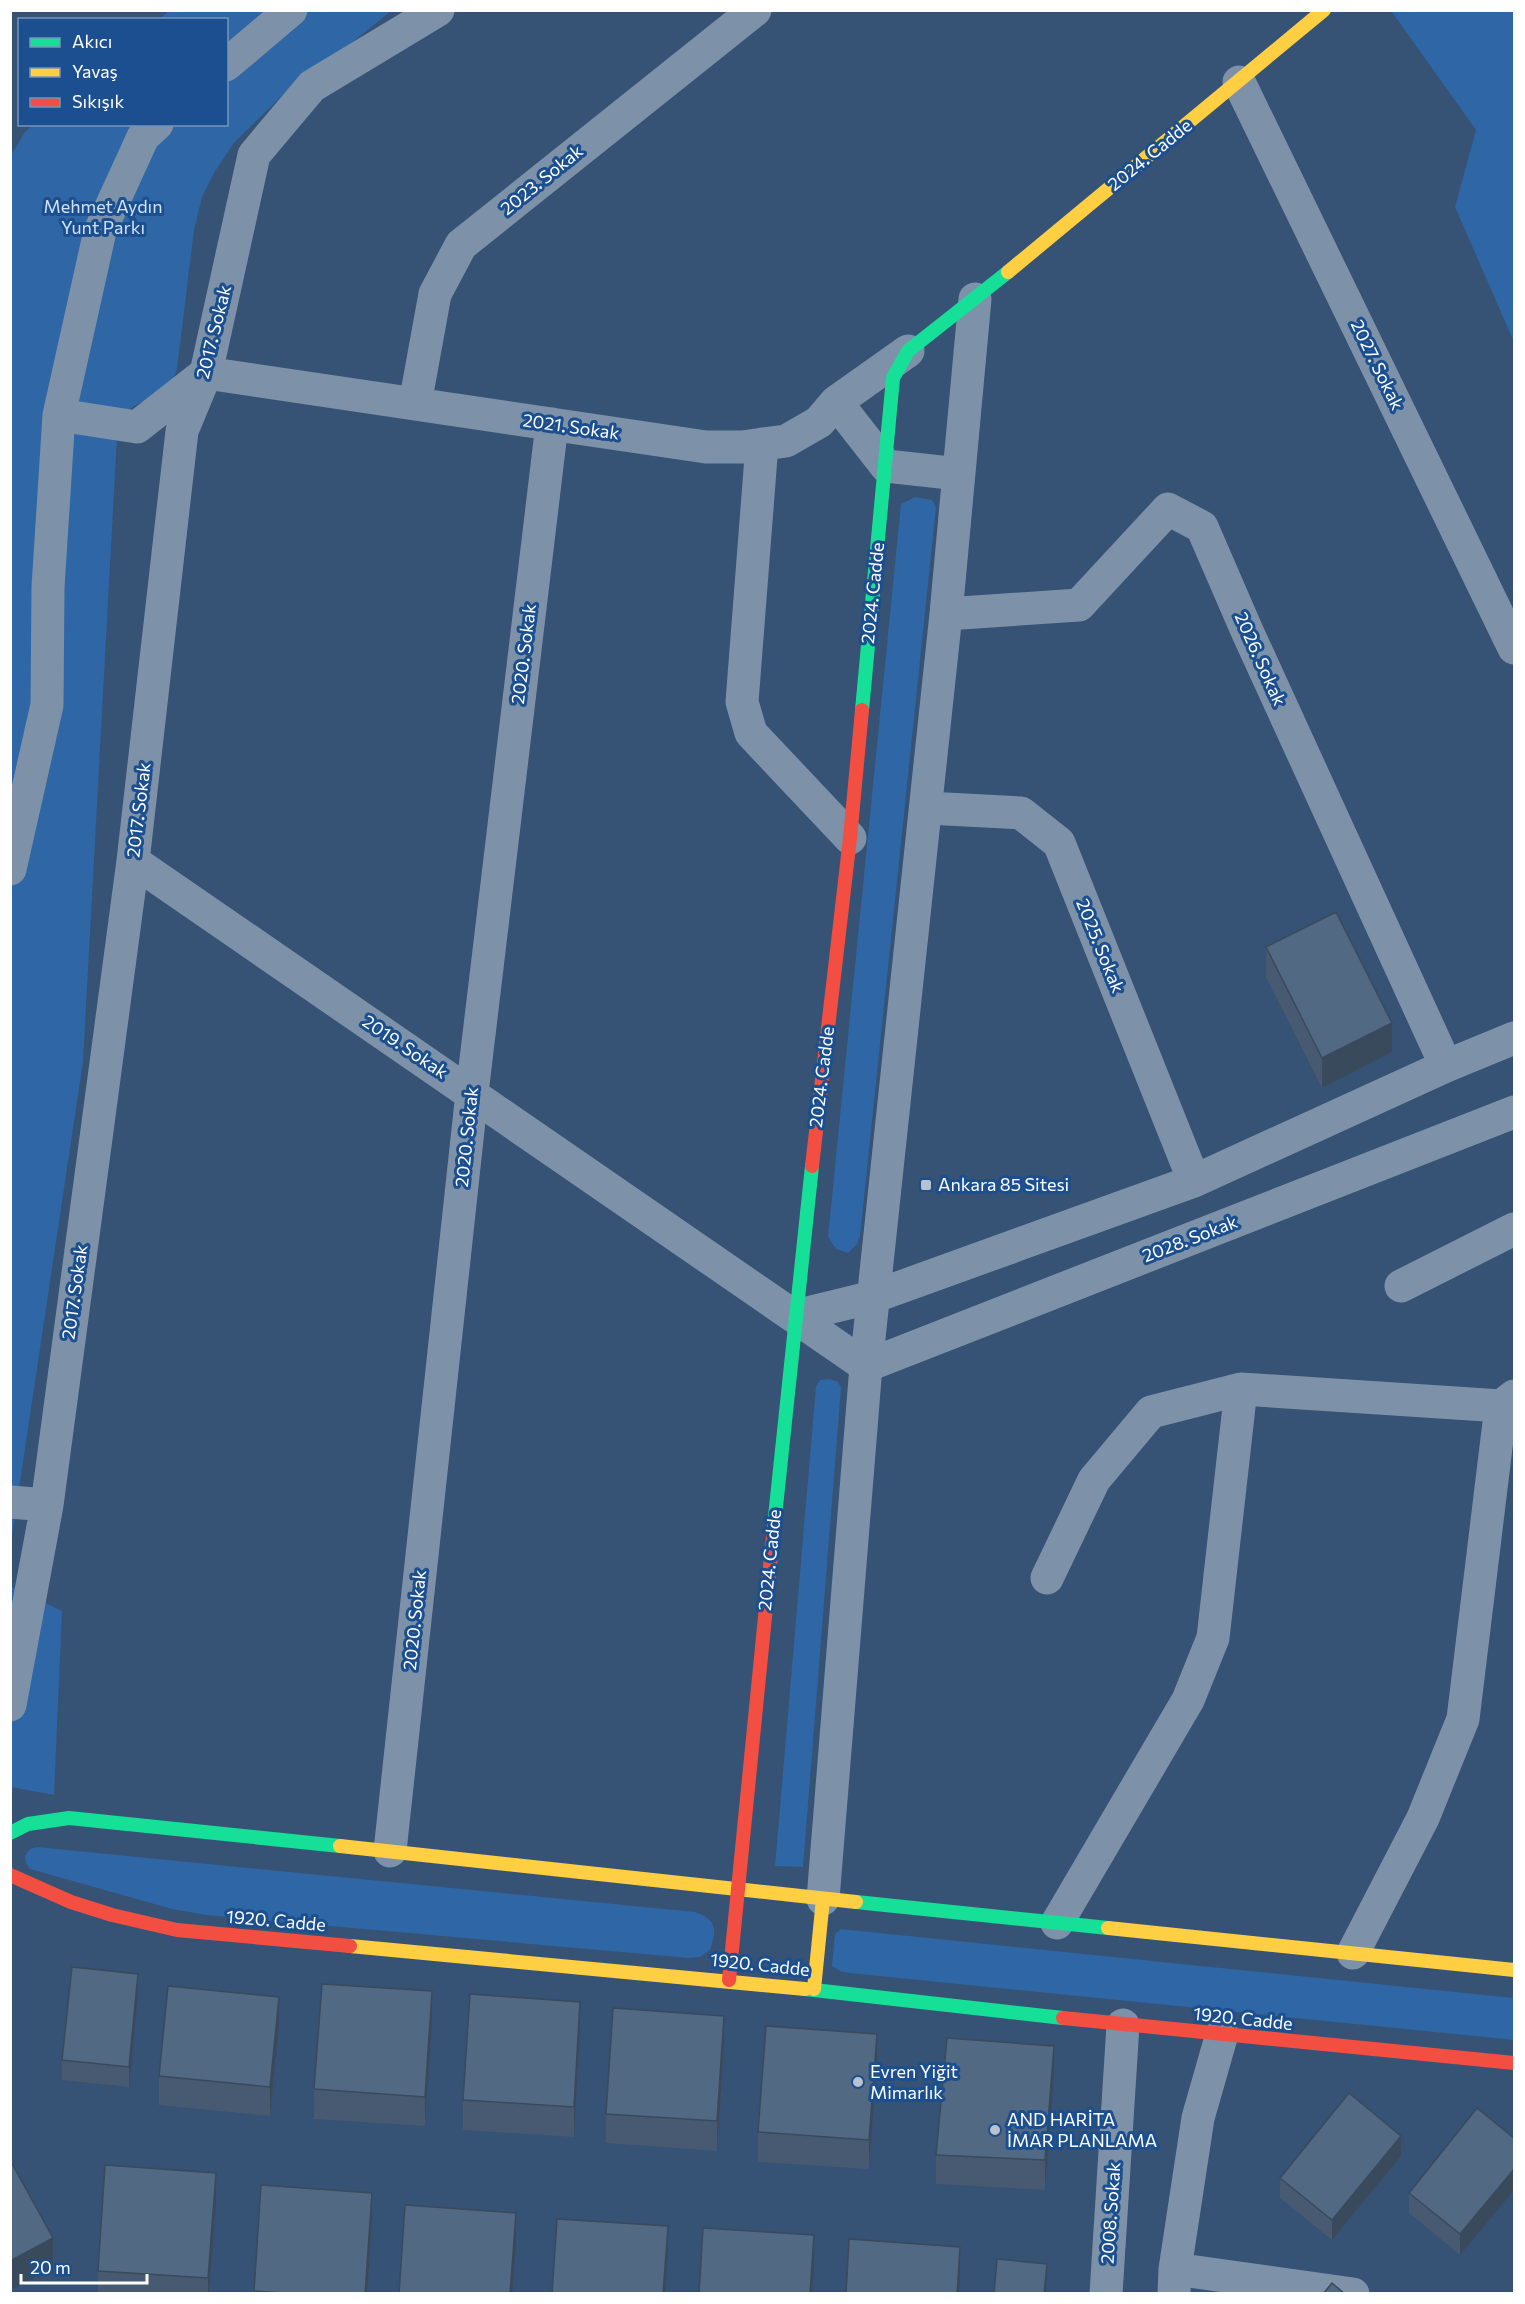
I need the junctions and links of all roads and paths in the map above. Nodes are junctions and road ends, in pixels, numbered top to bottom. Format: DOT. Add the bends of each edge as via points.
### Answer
graph roads {
  1 [pos="291,10"];
  2 [pos="438,10"];
  3 [pos="755,10"];
  4 [pos="1324,10"];
  5 [pos="228,63"];
  6 [pos="1239,82"];
  7 [pos="155,126"];
  8 [pos="975,299"];
  9 [pos="908,351"];
  10 [pos="206,373"];
  11 [pos="836,402"];
  12 [pos="415,404"];
  13 [pos="59,415"];
  14 [pos="552,424"];
  15 [pos="762,444"];
  16 [pos="886,466"];
  17 [pos="959,474"];
  18 [pos="946,614"];
  19 [pos="1515,648"];
  20 [pos="927,808"];
  21 [pos="850,838"];
  22 [pos="133,861"];
  23 [pos="10,868"];
  24 [pos="1515,1038"];
  25 [pos="1446,1066"];
  26 [pos="472,1093"];
  27 [pos="1515,1113"];
  28 [pos="1194,1181"];
  29 [pos="1515,1229"];
  30 [pos="1401,1286"];
  31 [pos="873,1297"];
  32 [pos="795,1316"];
  33 [pos="866,1366"];
  34 [pos="1241,1389"];
  35 [pos="1508,1401"];
  36 [pos="10,1502"];
  37 [pos="47,1505"];
  38 [pos="1047,1578"];
  39 [pos="10,1705"];
  40 [pos="10,1833"];
  41 [pos="390,1851"];
  42 [pos="10,1875"];
  43 [pos="737,1890"];
  44 [pos="823,1899"];
  45 [pos="1057,1923"];
  46 [pos="1353,1953"];
  47 [pos="1515,1970"];
  48 [pos="729,1980"];
  49 [pos="814,1989"];
  50 [pos="1123,2025"];
  51 [pos="1222,2034"];
  52 [pos="1515,2063"];
  53 [pos="1174,2281"];
  54 [pos="1106,2294"];
  55 [pos="1353,2294"];
  1 -- 5 [label="street"];
  2 -- 10 [label="street, 2017. Sokak" via="312,86 254,155"];
  3 -- 12 [label="street, 2023. Sokak" via="460,245 435,294"];
  4 -- 6 [label="main road, 2024. Cadde"];
  6 -- 8 [label="main road, 2024. Cadde"];
  6 -- 19 [label="street, 2027. Sokak"];
  7 -- 13 [label="street" via="143,136 100,231"];
  8 -- 9 [label="main road, 2024. Cadde"];
  8 -- 17 [label="street"];
  9 -- 11 [label="street, 2021. Sokak"];
  9 -- 16 [label="main road, 2024. Cadde" via="893,378"];
  10 -- 12 [label="street, 2021. Sokak"];
  10 -- 13 [label="street" via="137,427"];
  10 -- 22 [label="street, 2017. Sokak" via="182,432"];
  11 -- 15 [label="street, 2021. Sokak" via="819,422 786,441"];
  11 -- 16 [label="street"];
  12 -- 14 [label="street, 2021. Sokak"];
  13 -- 23 [label="street" via="48,587 46,705"];
  14 -- 15 [label="street, 2021. Sokak" via="706,447"];
  14 -- 26 [label="street, 2020. Sokak"];
  15 -- 21 [label="street" via="742,702 751,733"];
  16 -- 17 [label="street"];
  16 -- 21 [label="main road, 2024. Cadde"];
  17 -- 18 [label="street"];
  18 -- 20 [label="street"];
  18 -- 25 [label="street, 2026. Sokak" via="1079,605 1168,508 1202,528"];
  20 -- 28 [label="street, 2025. Sokak" via="1021,813 1059,843"];
  20 -- 31 [label="street"];
  21 -- 32 [label="main road, 2024. Cadde"];
  22 -- 26 [label="street, 2019. Sokak"];
  22 -- 37 [label="street, 2017. Sokak"];
  24 -- 25 [label="street"];
  25 -- 28 [label="street"];
  26 -- 32 [label="street, 2019. Sokak"];
  26 -- 41 [label="street, 2020. Sokak"];
  27 -- 33 [label="street, 2028. Sokak"];
  28 -- 31 [label="street"];
  29 -- 30 [label="street"];
  31 -- 32 [label="street"];
  31 -- 33 [label="street"];
  32 -- 33 [label="street, 2019. Sokak"];
  32 -- 43 [label="main road, 2024. Cadde"];
  33 -- 44 [label="street"];
  34 -- 35 [label="street"];
  34 -- 38 [label="street" via="1151,1412 1094,1480"];
  34 -- 45 [label="street" via="1213,1638 1188,1700"];
  35 -- 46 [label="street" via="1463,1719 1423,1818"];
  36 -- 37 [label="street"];
  37 -- 39 [label="street, 2017. Sokak"];
  40 -- 41 [label="main road" via="28,1824 69,1818"];
  41 -- 43 [label="main road"];
  42 -- 48 [label="main road, 1920. Cadde" via="42,1892 104,1914 177,1930"];
  43 -- 44 [label="main road"];
  43 -- 48 [label="main road, 2024. Cadde"];
  44 -- 45 [label="main road"];
  44 -- 49 [label="main road"];
  45 -- 46 [label="main road"];
  46 -- 47 [label="main road"];
  48 -- 49 [label="main road, 1920. Cadde"];
  49 -- 50 [label="main road, 1920. Cadde"];
  50 -- 51 [label="main road, 1920. Cadde"];
  50 -- 54 [label="street, 2008. Sokak"];
  51 -- 52 [label="main road, 1920. Cadde"];
  51 -- 53 [label="street" via="1198,2118"];
  53 -- 55 [label="street"];
}
